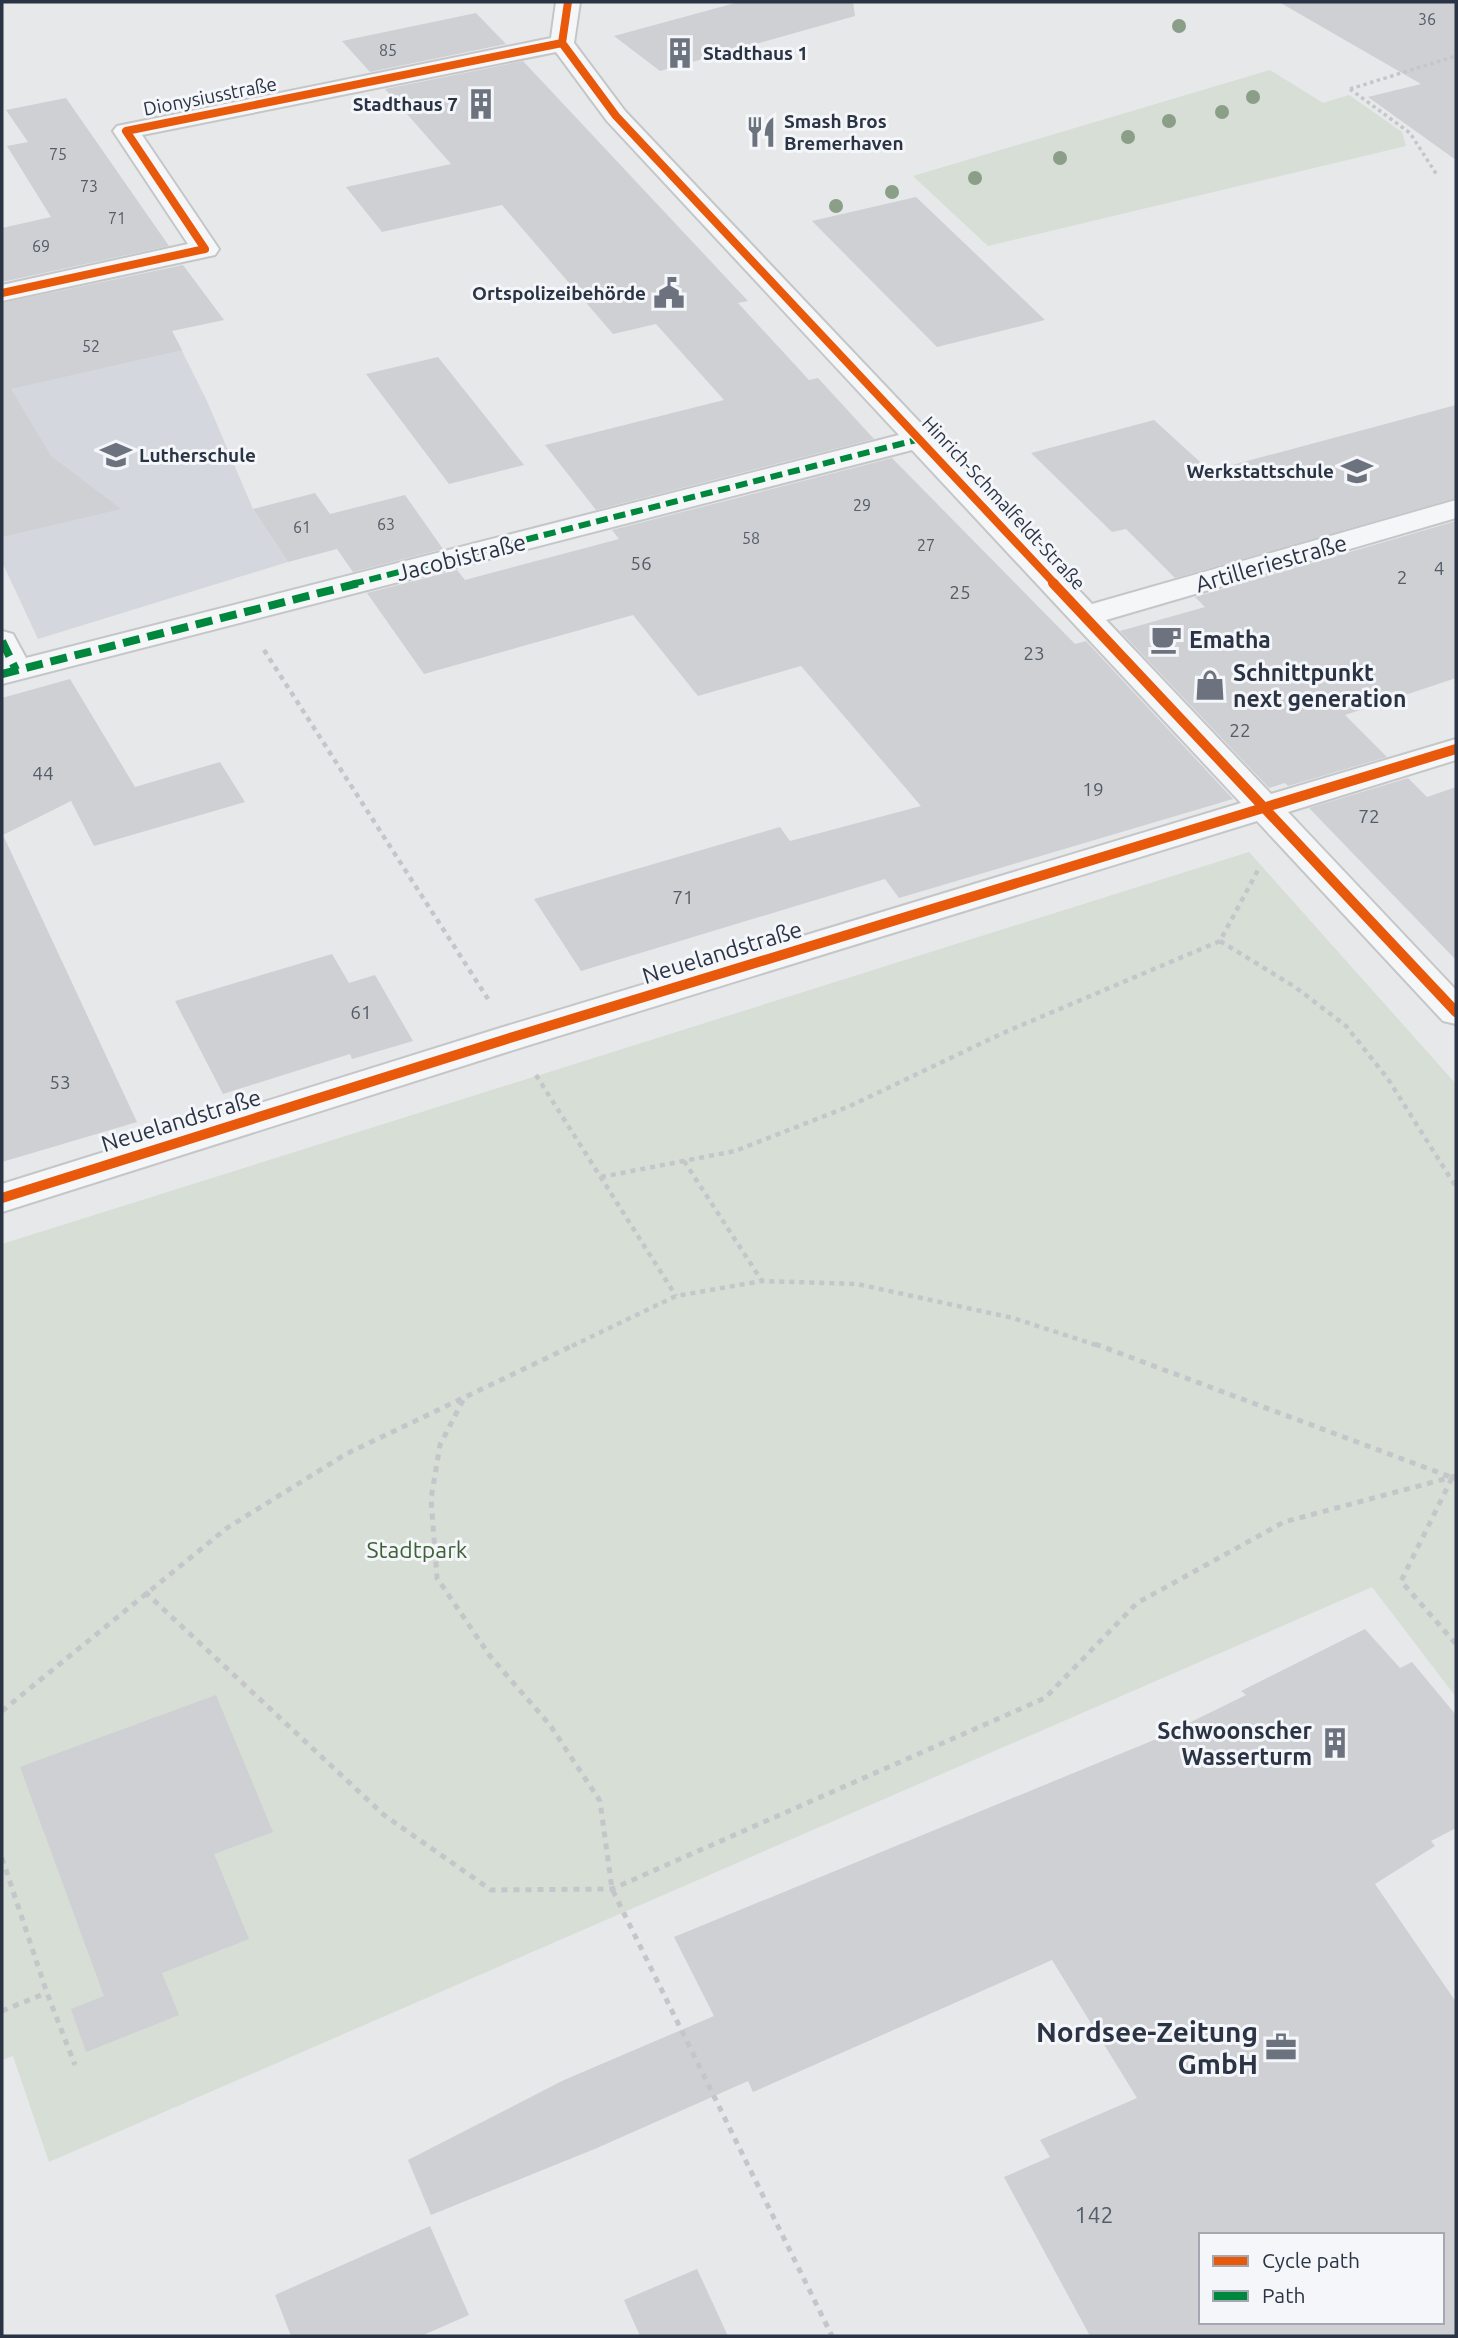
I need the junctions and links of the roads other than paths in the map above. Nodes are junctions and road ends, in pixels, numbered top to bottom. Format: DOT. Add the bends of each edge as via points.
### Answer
graph roads {
  1 [pos="568,2"];
  2 [pos="562,43"];
  3 [pos="2,293"];
  4 [pos="920,439"];
  5 [pos="1456,509"];
  6 [pos="1085,616"];
  7 [pos="2,642"];
  8 [pos="9,672"];
  9 [pos="1456,749"];
  10 [pos="1275,818"];
  11 [pos="1456,1012"];
  12 [pos="2,1198"];
  1 -- 2 [label="street"];
  2 -- 3 [label="street, Dionysiusstraße" via="126,131 205,249"];
  2 -- 4 [label="street, Hinrich-Schmalfeldt-Straße" via="616,116"];
  4 -- 6 [label="street, Hinrich-Schmalfeldt-Straße"];
  4 -- 8 [label="street, Jacobistraße"];
  5 -- 6 [label="street, Artilleriestraße"];
  6 -- 10 [label="street, Hinrich-Schmalfeldt-Straße"];
  7 -- 8 [label="street"];
  9 -- 10 [label="street, Neuelandstraße"];
  10 -- 11 [label="street, Hinrich-Schmalfeldt-Straße"];
  10 -- 12 [label="street, Neuelandstraße" via="513,1037"];
}
